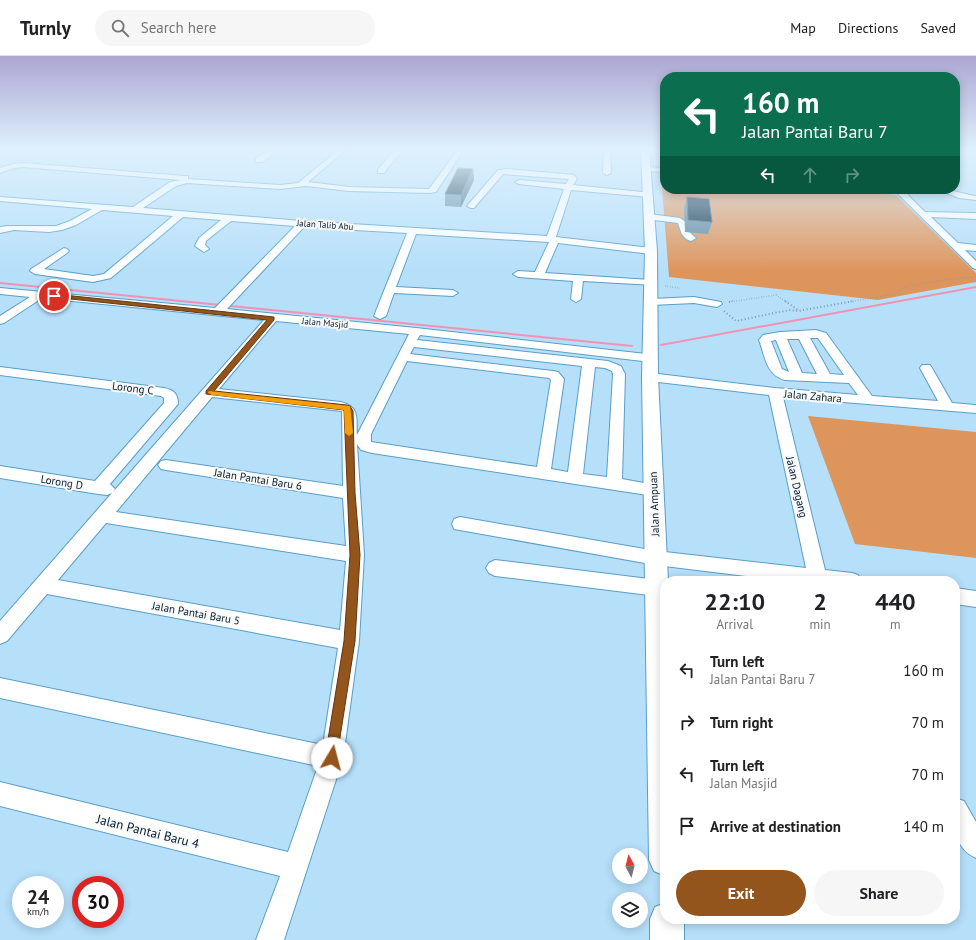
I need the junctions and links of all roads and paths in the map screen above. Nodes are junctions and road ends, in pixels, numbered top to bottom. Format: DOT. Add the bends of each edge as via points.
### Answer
graph roads {
  1 [pos="164,189"];
  2 [pos="378,189"];
  3 [pos="434,189"];
  4 [pos="491,189"];
  5 [pos="568,189"];
  6 [pos="582,189"];
  7 [pos="648,189"];
  8 [pos="430,191"];
  9 [pos="902,194"];
  10 [pos="956,194"];
  11 [pos="648,195"];
  12 [pos="976,198"];
  13 [pos="0,199"];
  14 [pos="426,199"];
  15 [pos="471,206"];
  16 [pos="101,207"];
  17 [pos="134,210"];
  18 [pos="182,214"];
  19 [pos="923,214"];
  20 [pos="976,216"];
  21 [pos="650,217"];
  22 [pos="229,218"];
  23 [pos="302,224"];
  24 [pos="413,230"];
  25 [pos="2,233"];
  26 [pos="552,238"];
  27 [pos="691,238"];
  28 [pos="955,246"];
  29 [pos="976,248"];
  30 [pos="204,249"];
  31 [pos="64,251"];
  32 [pos="651,251"];
  33 [pos="976,266"];
  34 [pos="518,274"];
  35 [pos="539,275"];
  36 [pos="976,276"];
  37 [pos="578,278"];
  38 [pos="650,283"];
  39 [pos="390,290"];
  40 [pos="0,291"];
  41 [pos="453,294"];
  42 [pos="40,295"];
  43 [pos="576,299"];
  44 [pos="651,302"];
  45 [pos="717,304"];
  46 [pos="223,307"];
  47 [pos="380,316"];
  48 [pos="272,318"];
  49 [pos="0,321"];
  50 [pos="803,335"];
  51 [pos="413,337"];
  52 [pos="403,357"];
  53 [pos="590,363"];
  54 [pos="650,368"];
  55 [pos="926,368"];
  56 [pos="0,371"];
  57 [pos="826,378"];
  58 [pos="854,379"];
  59 [pos="208,392"];
  60 [pos="775,392"];
  61 [pos="868,400"];
  62 [pos="948,407"];
  63 [pos="976,409"];
  64 [pos="166,465"];
  65 [pos="0,472"];
  66 [pos="543,474"];
  67 [pos="575,479"];
  68 [pos="614,484"];
  69 [pos="98,488"];
  70 [pos="654,490"];
  71 [pos="123,492"];
  72 [pos="351,493"];
  73 [pos="102,516"];
  74 [pos="460,524"];
  75 [pos="355,555"];
  76 [pos="656,558"];
  77 [pos="494,568"];
  78 [pos="803,576"];
  79 [pos="819,576"];
  80 [pos="43,585"];
  81 [pos="657,588"];
  82 [pos="960,597"];
  83 [pos="976,599"];
  84 [pos="0,636"];
  85 [pos="349,641"];
  86 [pos="0,688"];
  87 [pos="660,690"];
  88 [pos="332,758"];
  89 [pos="0,794"];
  90 [pos="960,818"];
  91 [pos="976,845"];
  92 [pos="296,867"];
  93 [pos="667,924"];
  94 [pos="270,940"];
  95 [pos="667,940"];
  1 -- 17 [label="street"];
  2 -- 8 [label="street"];
  3 -- 8 [label="street"];
  4 -- 15 [label="street"];
  5 -- 26 [label="street"];
  6 -- 11 [label="street"];
  7 -- 11 [label="main road, Jalan Ampuan"];
  8 -- 14 [label="street"];
  9 -- 19 [label="street"];
  10 -- 12 [label="street"];
  11 -- 21 [label="main road, Jalan Ampuan"];
  13 -- 16 [label="street, Jalan Talib Abu"];
  16 -- 17 [label="street, Jalan Talib Abu"];
  16 -- 25 [label="street" via="67,226 55,229 12,228"];
  17 -- 18 [label="street, Jalan Talib Abu"];
  18 -- 22 [label="street, Jalan Talib Abu"];
  18 -- 31 [label="street" via="102,278 35,271"];
  19 -- 20 [label="street"];
  19 -- 28 [label="street"];
  21 -- 27 [label="street" via="680,221 683,223 684,232"];
  21 -- 32 [label="main road, Jalan Ampuan"];
  22 -- 23 [label="street, Jalan Talib Abu"];
  22 -- 30 [label="street" via="202,240 200,246"];
  23 -- 24 [label="street, Jalan Talib Abu"];
  23 -- 46 [label="street"];
  24 -- 26 [label="street, Jalan Talib Abu" via="446,232 452,225 456,225"];
  24 -- 39 [label="street"];
  26 -- 32 [label="street"];
  26 -- 35 [label="street"];
  28 -- 29 [label="street"];
  28 -- 33 [label="street"];
  32 -- 38 [label="main road, Jalan Ampuan"];
  34 -- 35 [label="street"];
  35 -- 37 [label="street"];
  36 -- 45 [label="path" via="904,287 897,294 798,311 789,310 736,321"];
  37 -- 38 [label="street"];
  37 -- 43 [label="street"];
  38 -- 44 [label="main road, Jalan Ampuan"];
  39 -- 41 [label="street"];
  39 -- 47 [label="street"];
  40 -- 42 [label="street, Jalan Masjid"];
  42 -- 46 [label="street, Jalan Masjid"];
  42 -- 49 [label="street"];
  44 -- 45 [label="street" via="694,300"];
  44 -- 54 [label="main road, Jalan Ampuan"];
  46 -- 48 [label="street, Jalan Masjid"];
  48 -- 51 [label="street, Jalan Masjid"];
  48 -- 59 [label="street"];
  50 -- 57 [label="street"];
  50 -- 57 [label="street" via="780,336 765,340 776,370 785,376"];
  50 -- 58 [label="street" via="822,335"];
  51 -- 52 [label="street"];
  51 -- 53 [label="street"];
  51 -- 54 [label="street, Jalan Masjid"];
  52 -- 66 [label="street" via="552,375 558,379"];
  52 -- 66 [label="street" via="364,434 363,442 366,446"];
  53 -- 67 [label="street"];
  53 -- 68 [label="street" via="608,365 617,369 619,374"];
  54 -- 60 [label="street, Jalan Zahara"];
  54 -- 70 [label="main road, Jalan Ampuan"];
  55 -- 62 [label="street"];
  56 -- 69 [label="street, Lorong C" via="164,392 171,396 171,404"];
  57 -- 58 [label="street"];
  58 -- 61 [label="street"];
  59 -- 71 [label="street"];
  59 -- 72 [label="street" via="347,408"];
  60 -- 61 [label="street, Jalan Zahara"];
  60 -- 79 [label="street, Jalan Dagang"];
  61 -- 62 [label="street, Jalan Zahara"];
  62 -- 63 [label="street, Jalan Zahara"];
  64 -- 72 [label="street, Jalan Pantai Baru 6"];
  65 -- 69 [label="street, Lorong D"];
  66 -- 67 [label="street"];
  67 -- 68 [label="street"];
  68 -- 70 [label="street"];
  69 -- 71 [label="street, Lorong D"];
  70 -- 76 [label="main road, Jalan Ampuan"];
  71 -- 73 [label="street"];
  72 -- 75 [label="street"];
  73 -- 75 [label="street"];
  73 -- 80 [label="street"];
  74 -- 76 [label="street"];
  75 -- 85 [label="street"];
  76 -- 78 [label="street"];
  76 -- 81 [label="main road, Jalan Ampuan"];
  77 -- 81 [label="street"];
  80 -- 84 [label="street"];
  80 -- 85 [label="street, Jalan Pantai Baru 5"];
  81 -- 87 [label="main road, Jalan Ampuan"];
  82 -- 83 [label="street"];
  85 -- 88 [label="street"];
  86 -- 88 [label="street"];
  88 -- 92 [label="street"];
  89 -- 92 [label="street, Jalan Pantai Baru 4"];
  90 -- 91 [label="street"];
  92 -- 94 [label="street"];
  93 -- 95 [label="main road"];
}
